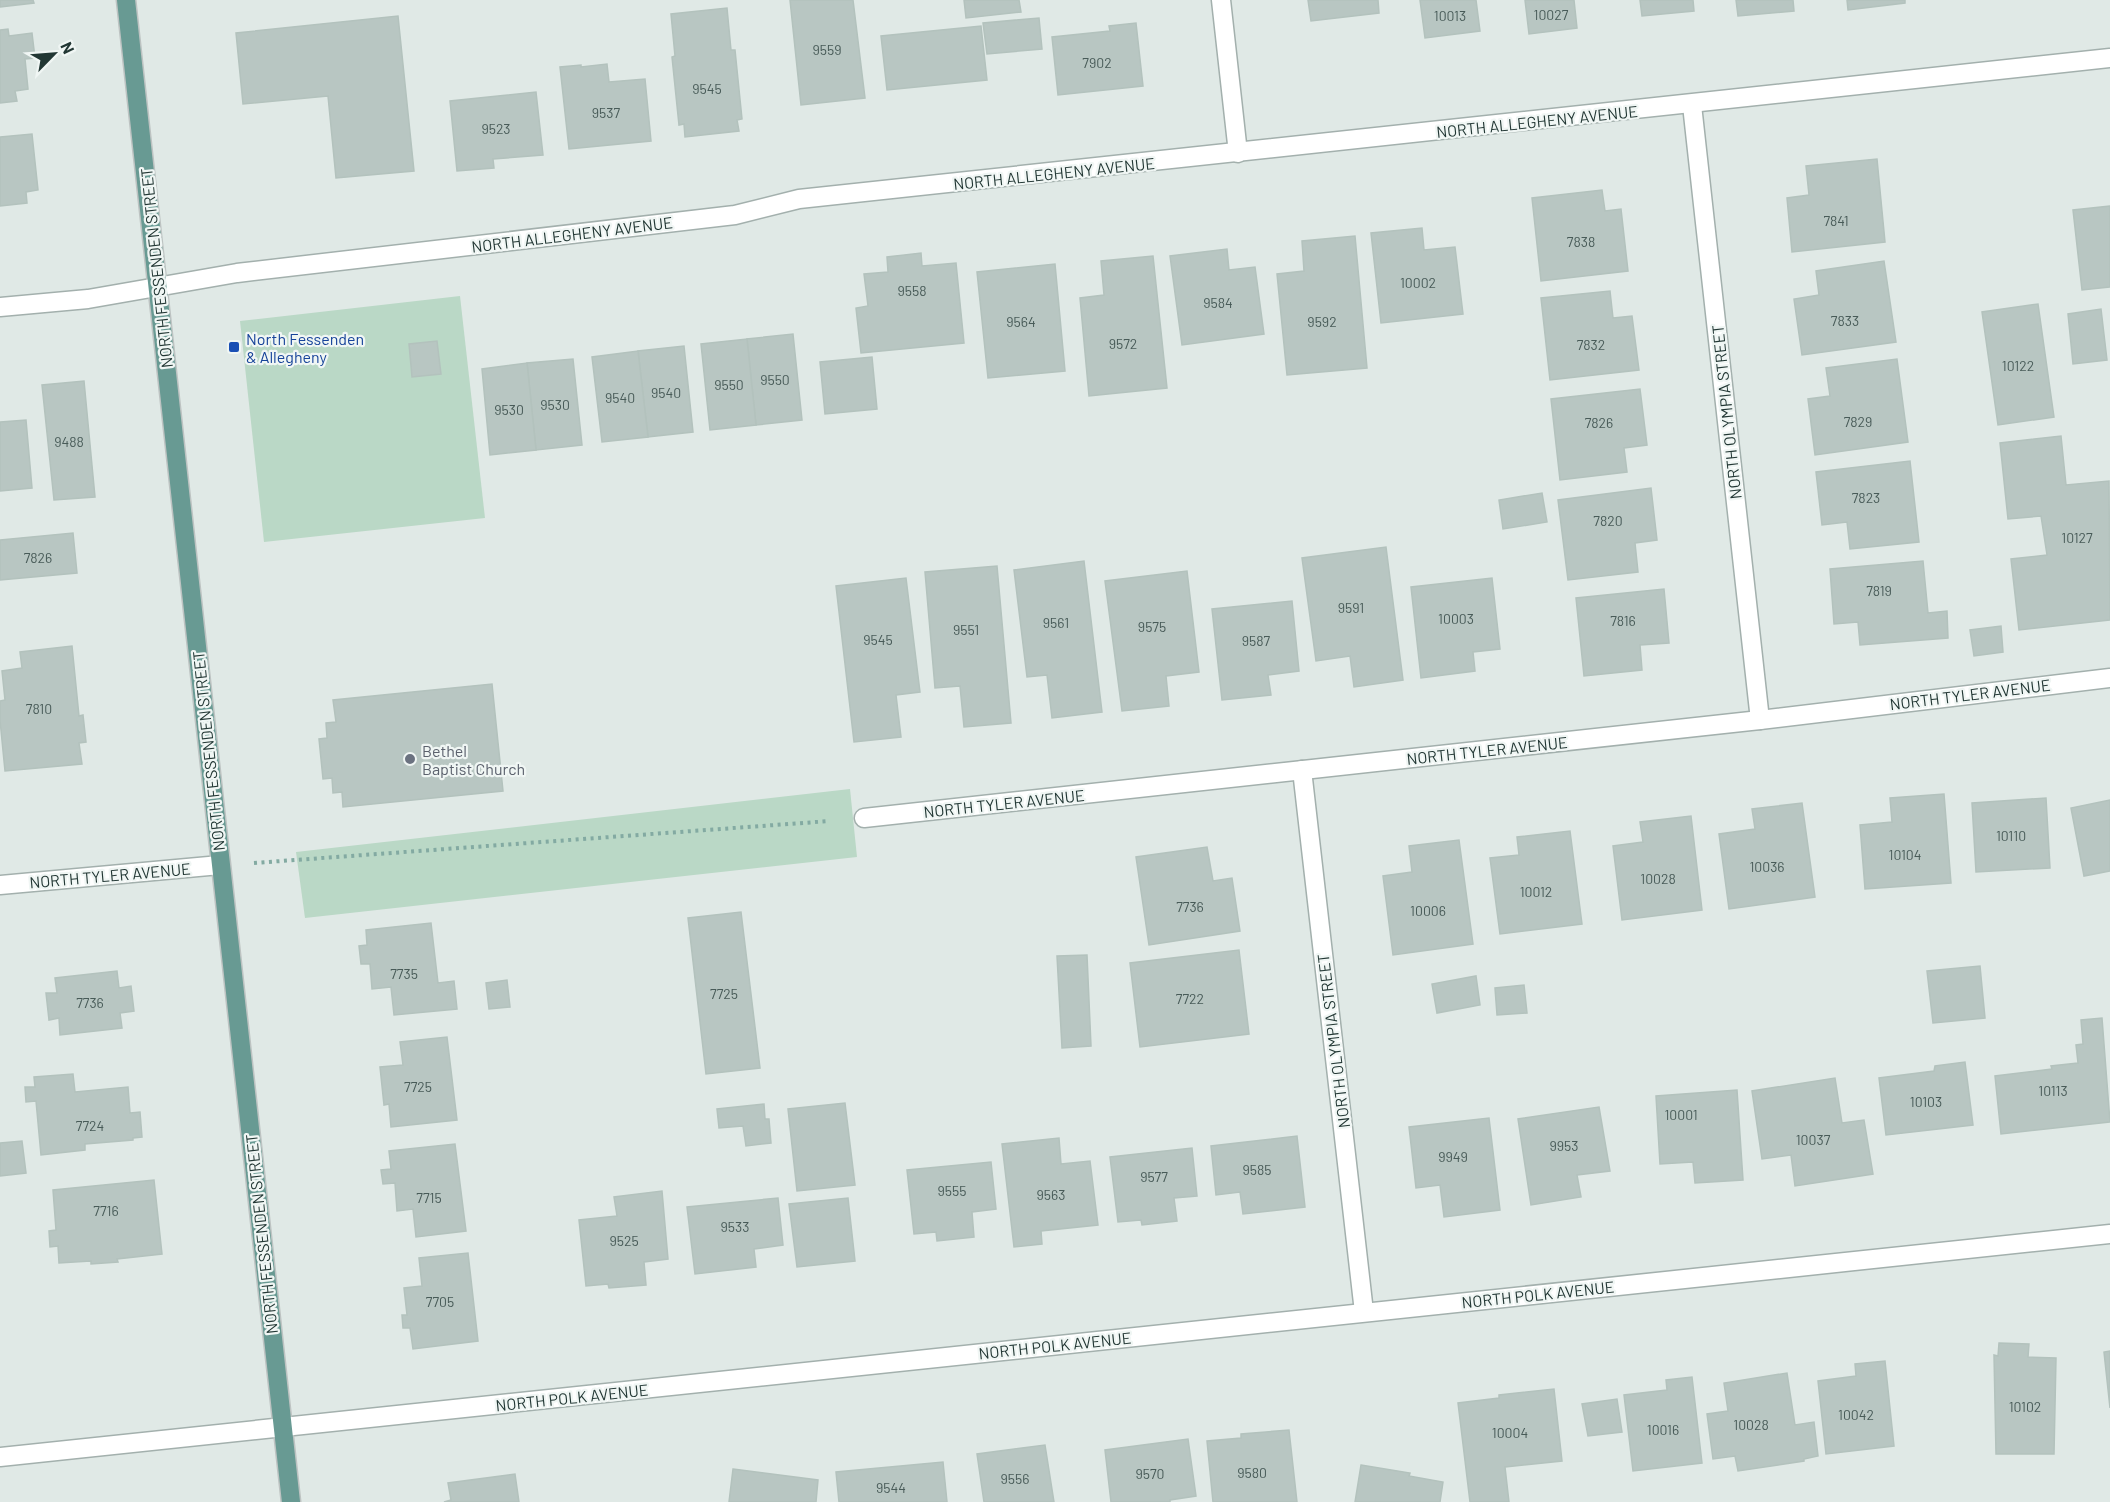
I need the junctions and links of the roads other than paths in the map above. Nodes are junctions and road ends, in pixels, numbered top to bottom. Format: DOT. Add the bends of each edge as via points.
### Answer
graph roads {
  1 [pos="126,0"];
  2 [pos="1221,0"];
  3 [pos="2110,58"];
  4 [pos="1692,105"];
  5 [pos="1238,153"];
  6 [pos="158,287"];
  7 [pos="0,307"];
  8 [pos="2110,678"];
  9 [pos="1760,720"];
  10 [pos="1302,770"];
  11 [pos="864,818"];
  12 [pos="220,865"];
  13 [pos="0,885"];
  14 [pos="2110,1234"];
  15 [pos="1365,1312"];
  16 [pos="283,1428"];
  17 [pos="0,1457"];
  18 [pos="291,1502"];
  1 -- 6 [label="main road, NORTH FESSENDEN STREET"];
  2 -- 5 [label="street"];
  3 -- 4 [label="street, NORTH ALLEGHENY AVENUE"];
  4 -- 5 [label="street, NORTH ALLEGHENY AVENUE"];
  4 -- 9 [label="street, NORTH OLYMPIA STREET"];
  5 -- 6 [label="street, NORTH ALLEGHENY AVENUE" via="799,199 735,215 249,271"];
  6 -- 7 [label="street, NORTH ALLEGHENY AVENUE" via="88,299"];
  6 -- 12 [label="main road, NORTH FESSENDEN STREET"];
  8 -- 9 [label="street, NORTH TYLER AVENUE"];
  9 -- 10 [label="street, NORTH TYLER AVENUE"];
  10 -- 11 [label="street, NORTH TYLER AVENUE"];
  10 -- 15 [label="street, NORTH OLYMPIA STREET"];
  12 -- 13 [label="street, NORTH TYLER AVENUE"];
  12 -- 16 [label="main road, NORTH FESSENDEN STREET"];
  14 -- 15 [label="street, NORTH POLK AVENUE"];
  15 -- 16 [label="street, NORTH POLK AVENUE"];
  16 -- 17 [label="street, NORTH POLK AVENUE"];
  16 -- 18 [label="main road, NORTH FESSENDEN STREET"];
}
